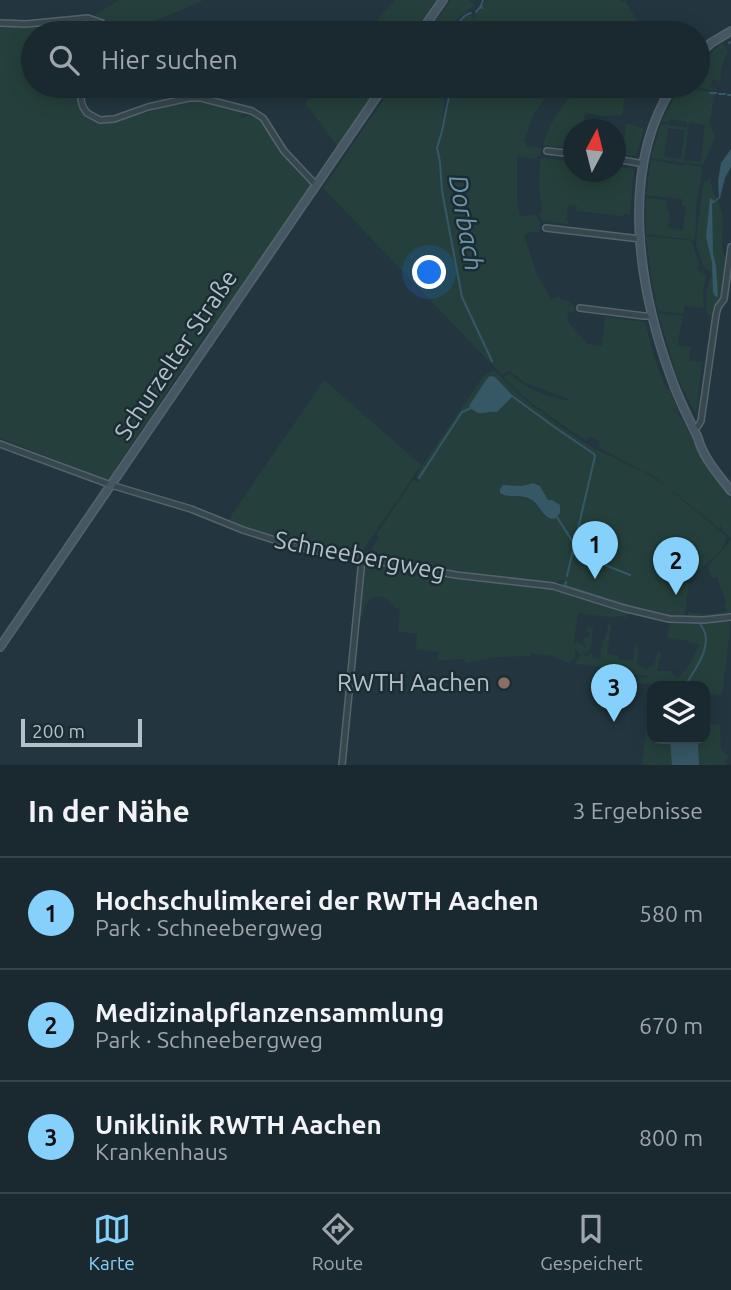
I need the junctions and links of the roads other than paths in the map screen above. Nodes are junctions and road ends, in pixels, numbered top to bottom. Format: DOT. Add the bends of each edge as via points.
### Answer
graph roads {
  1 [pos="443,0"];
  2 [pos="62,21"];
  3 [pos="96,21"];
  4 [pos="428,21"];
  5 [pos="0,23"];
  6 [pos="21,24"];
  7 [pos="731,31"];
  8 [pos="710,45"];
  9 [pos="81,98"];
  10 [pos="189,98"];
  11 [pos="201,98"];
  12 [pos="376,98"];
  13 [pos="667,98"];
  14 [pos="547,151"];
  15 [pos="563,153"];
  16 [pos="626,161"];
  17 [pos="644,164"];
  18 [pos="316,185"];
  19 [pos="546,228"];
  20 [pos="640,239"];
  21 [pos="731,247"];
  22 [pos="580,308"];
  23 [pos="652,316"];
  24 [pos="694,429"];
  25 [pos="0,444"];
  26 [pos="111,485"];
  27 [pos="731,491"];
  28 [pos="362,559"];
  29 [pos="731,617"];
  30 [pos="0,647"];
  31 [pos="342,765"];
  1 -- 4 [label="street"];
  2 -- 3 [label="street"];
  5 -- 6 [label="street"];
  7 -- 8 [label="street"];
  9 -- 10 [label="street" via="87,113 100,120"];
  11 -- 18 [label="street" via="263,118 284,151"];
  12 -- 18 [label="street, Schurzelter Straße"];
  13 -- 17 [label="street"];
  14 -- 15 [label="street"];
  16 -- 17 [label="street"];
  17 -- 20 [label="street"];
  18 -- 26 [label="street, Schurzelter Straße"];
  19 -- 20 [label="street"];
  20 -- 23 [label="street"];
  21 -- 24 [label="street" via="701,421"];
  22 -- 23 [label="street"];
  23 -- 24 [label="street" via="669,372"];
  24 -- 27 [label="street"];
  25 -- 26 [label="street, Schneebergweg"];
  26 -- 28 [label="street, Schneebergweg" via="298,547"];
  26 -- 30 [label="street, Schurzelter Straße"];
  28 -- 29 [label="street, Schneebergweg" via="553,586 669,620"];
  28 -- 31 [label="street"];
}
